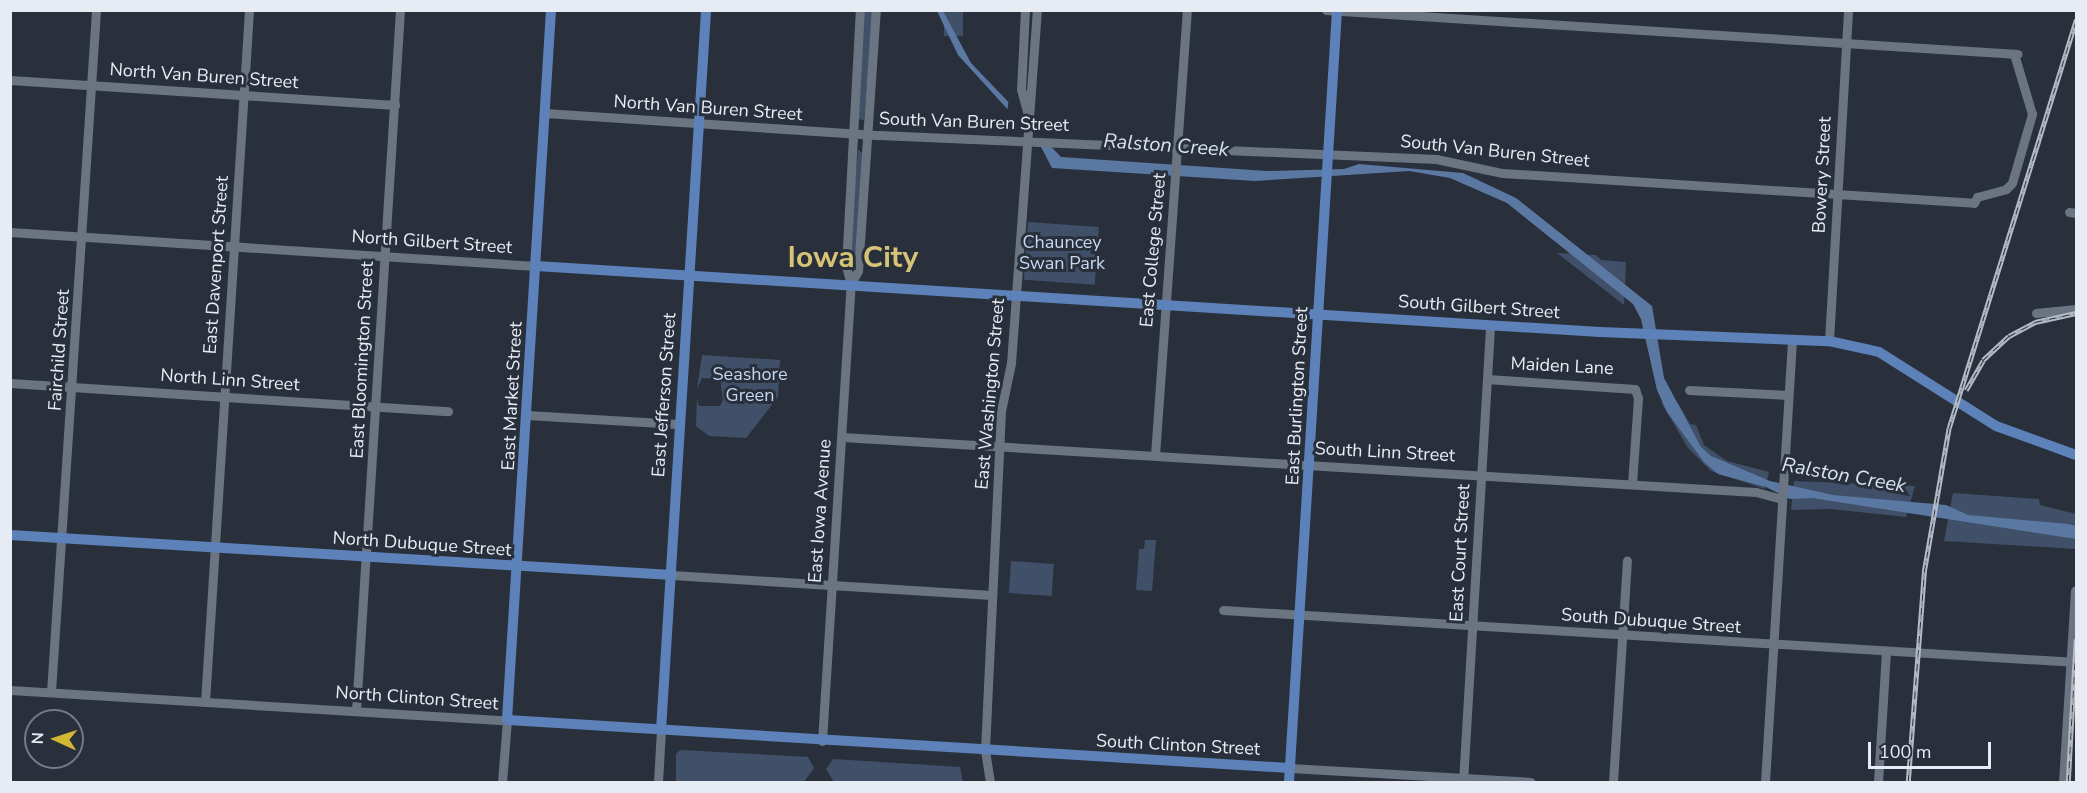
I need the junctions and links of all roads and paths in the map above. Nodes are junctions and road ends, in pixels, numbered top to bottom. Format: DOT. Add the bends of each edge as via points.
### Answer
graph roads {
  1 [pos="96,10"];
  2 [pos="249,10"];
  3 [pos="400,10"];
  4 [pos="551,10"];
  5 [pos="706,10"];
  6 [pos="860,10"];
  7 [pos="876,10"];
  8 [pos="1026,10"];
  9 [pos="1037,10"];
  10 [pos="1186,10"];
  11 [pos="1326,10"];
  12 [pos="1507,10"];
  13 [pos="1848,10"];
  14 [pos="1337,11"];
  15 [pos="1506,22"];
  16 [pos="1846,43"];
  17 [pos="10,80"];
  18 [pos="93,86"];
  19 [pos="243,95"];
  20 [pos="395,105"];
  21 [pos="545,113"];
  22 [pos="1028,116"];
  23 [pos="699,124"];
  24 [pos="851,133"];
  25 [pos="869,134"];
  26 [pos="1030,142"];
  27 [pos="1177,154"];
  28 [pos="1328,162"];
  29 [pos="1837,194"];
  30 [pos="10,232"];
  31 [pos="83,237"];
  32 [pos="234,246"];
  33 [pos="384,255"];
  34 [pos="536,266"];
  35 [pos="688,274"];
  36 [pos="851,284"];
  37 [pos="1016,295"];
  38 [pos="1166,305"];
  39 [pos="2076,309"];
  40 [pos="1318,313"];
  41 [pos="2036,313"];
  42 [pos="1490,325"];
  43 [pos="1792,339"];
  44 [pos="1828,341"];
  45 [pos="1487,379"];
  46 [pos="10,383"];
  47 [pos="73,387"];
  48 [pos="1689,390"];
  49 [pos="1788,395"];
  50 [pos="224,396"];
  51 [pos="376,406"];
  52 [pos="448,411"];
  53 [pos="527,415"];
  54 [pos="678,424"];
  55 [pos="842,437"];
  56 [pos="1000,447"];
  57 [pos="1155,455"];
  58 [pos="2076,455"];
  59 [pos="1309,463"];
  60 [pos="1482,474"];
  61 [pos="1632,484"];
  62 [pos="1782,499"];
  63 [pos="10,535"];
  64 [pos="64,538"];
  65 [pos="214,547"];
  66 [pos="366,558"];
  67 [pos="1627,560"];
  68 [pos="516,568"];
  69 [pos="672,576"];
  70 [pos="832,586"];
  71 [pos="2075,590"];
  72 [pos="991,595"];
  73 [pos="1223,610"];
  74 [pos="1299,614"];
  75 [pos="1472,624"];
  76 [pos="1622,636"];
  77 [pos="1773,646"];
  78 [pos="1886,651"];
  79 [pos="2074,662"];
  80 [pos="10,690"];
  81 [pos="51,692"];
  82 [pos="205,702"];
  83 [pos="356,711"];
  84 [pos="507,720"];
  85 [pos="661,730"];
  86 [pos="822,741"];
  87 [pos="985,750"];
  88 [pos="1290,768"];
  89 [pos="1463,780"];
  90 [pos="502,783"];
  91 [pos="658,783"];
  92 [pos="990,783"];
  93 [pos="1289,783"];
  94 [pos="1531,783"];
  95 [pos="1612,783"];
  96 [pos="1764,783"];
  97 [pos="1878,783"];
  98 [pos="2063,783"];
  1 -- 18 [label="street, Fairchild Street"];
  2 -- 19 [label="street, East Davenport Street"];
  3 -- 20 [label="street, East Bloomington Street"];
  4 -- 21 [label="main road, East Market Street"];
  5 -- 23 [label="main road, East Jefferson Street"];
  6 -- 24 [label="street, East Iowa Avenue"];
  7 -- 25 [label="street, East Iowa Avenue"];
  8 -- 22 [label="street, East Washington Street" via="1021,89"];
  9 -- 22 [label="street, East Washington Street"];
  10 -- 27 [label="street, East College Street"];
  11 -- 14 [label="street"];
  12 -- 15 [label="street"];
  13 -- 16 [label="street, Bowery Street"];
  14 -- 15 [label="street"];
  14 -- 28 [label="main road, East Burlington Street"];
  15 -- 16 [label="street"];
  16 -- 29 [label="street, Bowery Street"];
  16 -- 29 [label="street, South Van Buren Street" via="2016,54 2032,114 2012,183 2006,189 1990,190 1974,203"];
  17 -- 18 [label="street, North Van Buren Street"];
  18 -- 19 [label="street, North Van Buren Street"];
  18 -- 31 [label="street, Fairchild Street"];
  19 -- 20 [label="street, North Van Buren Street"];
  19 -- 32 [label="street, East Davenport Street"];
  20 -- 33 [label="street, East Bloomington Street"];
  21 -- 23 [label="street, North Van Buren Street"];
  21 -- 34 [label="main road, East Market Street"];
  22 -- 26 [label="street, East Washington Street"];
  23 -- 24 [label="street, North Van Buren Street"];
  23 -- 35 [label="main road, East Jefferson Street"];
  24 -- 25 [label="street, North Van Buren Street"];
  24 -- 36 [label="street, East Iowa Avenue" via="846,266"];
  25 -- 26 [label="street, South Van Buren Street"];
  25 -- 36 [label="street, East Iowa Avenue" via="858,271"];
  26 -- 27 [label="street, South Van Buren Street"];
  26 -- 37 [label="street, East Washington Street"];
  27 -- 28 [label="street, South Van Buren Street"];
  27 -- 38 [label="street, East College Street"];
  28 -- 29 [label="street, South Van Buren Street" via="1436,159 1502,173"];
  28 -- 40 [label="main road, East Burlington Street"];
  29 -- 44 [label="street, Bowery Street"];
  30 -- 31 [label="street, North Gilbert Street"];
  31 -- 32 [label="street, North Gilbert Street"];
  31 -- 47 [label="street, Fairchild Street"];
  32 -- 33 [label="street, North Gilbert Street"];
  32 -- 50 [label="street, East Davenport Street"];
  33 -- 34 [label="street, North Gilbert Street"];
  33 -- 51 [label="street, East Bloomington Street"];
  34 -- 35 [label="main road, North Gilbert Street"];
  34 -- 53 [label="main road, East Market Street"];
  35 -- 36 [label="main road, North Gilbert Street"];
  35 -- 54 [label="main road, East Jefferson Street"];
  36 -- 37 [label="main road, South Gilbert Street"];
  36 -- 55 [label="street, East Iowa Avenue"];
  37 -- 38 [label="main road, South Gilbert Street"];
  37 -- 56 [label="street, East Washington Street"];
  38 -- 40 [label="main road, South Gilbert Street"];
  38 -- 57 [label="street, East College Street"];
  39 -- 41 [label="street"];
  40 -- 42 [label="main road, South Gilbert Street"];
  40 -- 59 [label="main road, East Burlington Street"];
  42 -- 43 [label="main road, South Gilbert Street"];
  42 -- 45 [label="street, East Court Street"];
  43 -- 44 [label="main road, South Gilbert Street"];
  43 -- 49 [label="street"];
  44 -- 58 [label="main road, South Gilbert Street" via="1879,352 1996,426"];
  45 -- 60 [label="street, East Court Street"];
  45 -- 61 [label="street, Maiden Lane" via="1635,390 1638,398"];
  46 -- 47 [label="street, North Linn Street"];
  47 -- 50 [label="street, North Linn Street"];
  47 -- 64 [label="street, Fairchild Street"];
  48 -- 49 [label="street"];
  49 -- 62 [label="street"];
  50 -- 51 [label="street, North Linn Street"];
  50 -- 65 [label="street, East Davenport Street"];
  51 -- 52 [label="street, North Linn Street"];
  51 -- 66 [label="street, East Bloomington Street"];
  53 -- 54 [label="street"];
  53 -- 68 [label="main road, East Market Street"];
  54 -- 69 [label="main road, East Jefferson Street"];
  55 -- 56 [label="street, South Linn Street"];
  55 -- 70 [label="street, East Iowa Avenue"];
  56 -- 57 [label="street, South Linn Street"];
  56 -- 72 [label="street, East Washington Street"];
  57 -- 59 [label="street, South Linn Street"];
  59 -- 60 [label="street, South Linn Street"];
  59 -- 74 [label="main road, East Burlington Street"];
  60 -- 61 [label="street, South Linn Street"];
  60 -- 75 [label="street, East Court Street"];
  61 -- 62 [label="street, South Linn Street" via="1756,492"];
  62 -- 77 [label="street"];
  63 -- 64 [label="main road, North Dubuque Street"];
  64 -- 65 [label="main road, North Dubuque Street"];
  64 -- 81 [label="street, Fairchild Street"];
  65 -- 66 [label="main road, North Dubuque Street"];
  65 -- 82 [label="street, East Davenport Street"];
  66 -- 68 [label="main road, North Dubuque Street"];
  66 -- 83 [label="street, East Bloomington Street"];
  67 -- 76 [label="street"];
  68 -- 69 [label="main road, North Dubuque Street"];
  68 -- 84 [label="main road, East Market Street"];
  69 -- 70 [label="street, North Dubuque Street"];
  69 -- 85 [label="main road, East Jefferson Street"];
  70 -- 72 [label="street"];
  70 -- 86 [label="street, East Iowa Avenue"];
  71 -- 79 [label="street"];
  72 -- 87 [label="street, East Washington Street" via="994,619"];
  73 -- 74 [label="street, South Dubuque Street"];
  74 -- 75 [label="street, South Dubuque Street"];
  74 -- 88 [label="main road, East Burlington Street"];
  75 -- 76 [label="street, South Dubuque Street"];
  75 -- 89 [label="street, East Court Street"];
  76 -- 77 [label="street, South Dubuque Street"];
  76 -- 95 [label="street"];
  77 -- 78 [label="street, South Dubuque Street"];
  77 -- 96 [label="street"];
  78 -- 79 [label="street, South Dubuque Street"];
  78 -- 97 [label="street"];
  79 -- 98 [label="street"];
  80 -- 81 [label="street, North Clinton Street"];
  81 -- 82 [label="street, North Clinton Street"];
  82 -- 83 [label="street, North Clinton Street"];
  83 -- 84 [label="street, North Clinton Street"];
  84 -- 85 [label="main road, North Clinton Street"];
  84 -- 90 [label="street, East Market Street"];
  85 -- 86 [label="main road, North Clinton Street"];
  85 -- 91 [label="street, East Jefferson Street"];
  86 -- 87 [label="main road, South Clinton Street"];
  87 -- 88 [label="main road, South Clinton Street"];
  87 -- 92 [label="street, East Washington Street"];
  88 -- 89 [label="street, South Clinton Street"];
  88 -- 93 [label="main road, East Burlington Street"];
  89 -- 94 [label="street, South Clinton Street"];
}
